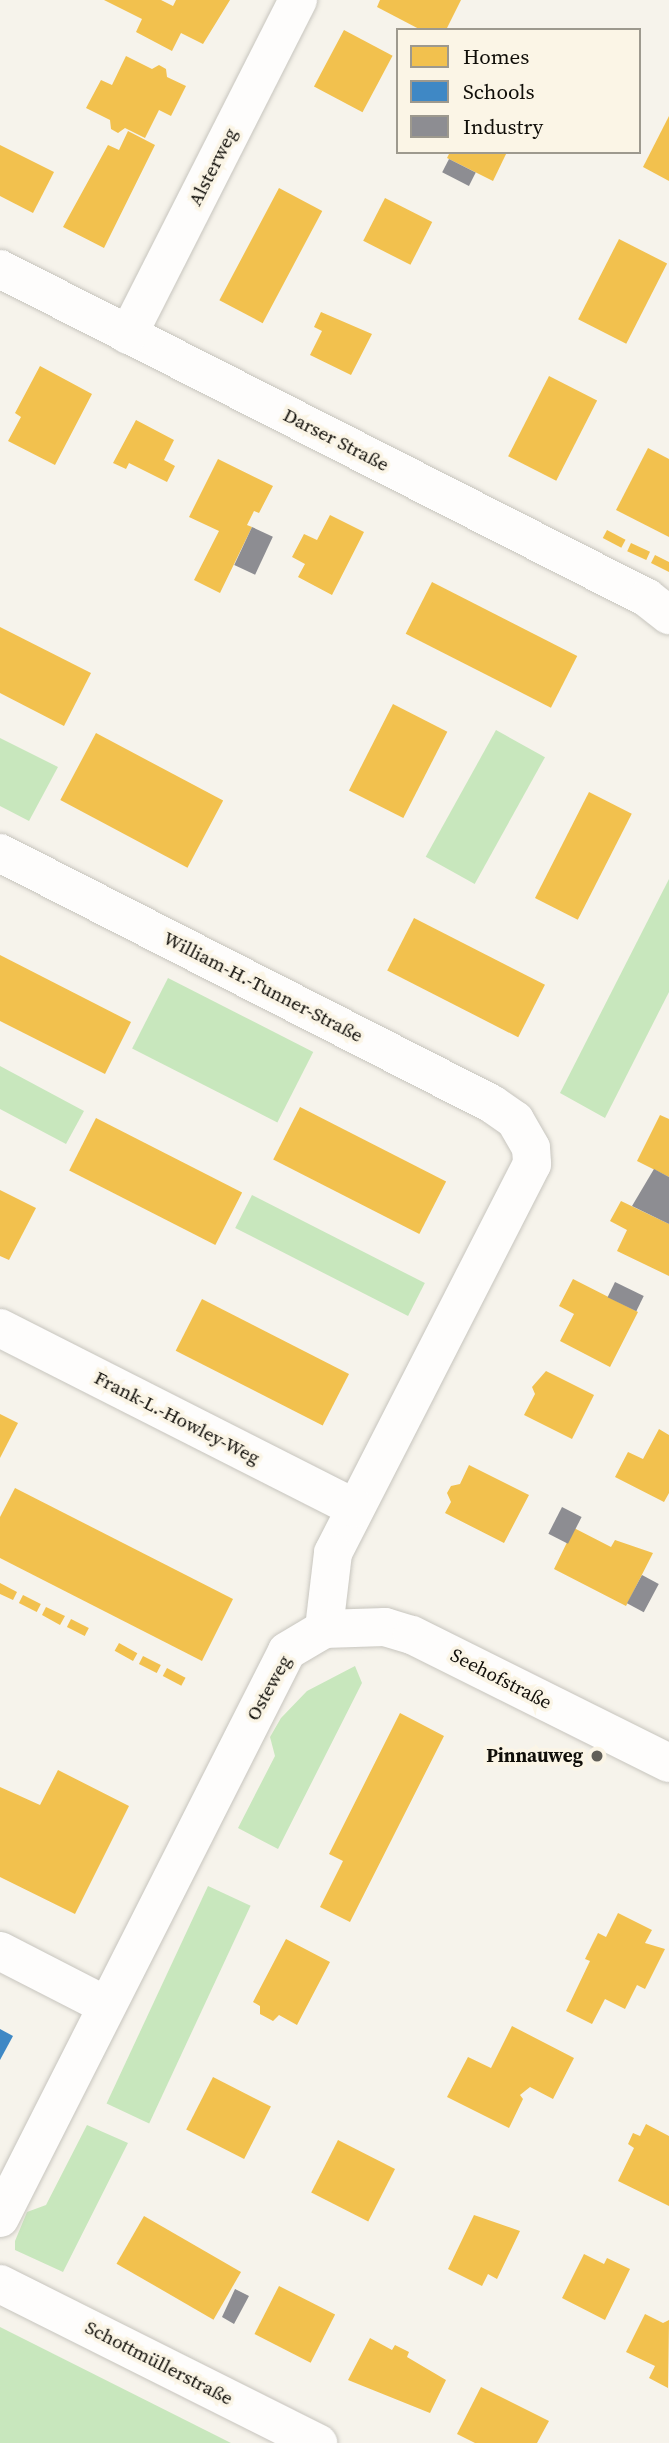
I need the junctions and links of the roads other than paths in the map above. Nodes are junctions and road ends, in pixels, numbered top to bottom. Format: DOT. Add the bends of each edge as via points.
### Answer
graph roads {
  1 [pos="298,0"];
  2 [pos="0,269"];
  3 [pos="128,335"];
  4 [pos="669,615"];
  5 [pos="0,853"];
  6 [pos="0,1328"];
  7 [pos="355,1508"];
  8 [pos="324,1629"];
  9 [pos="669,1763"];
  10 [pos="0,1951"];
  11 [pos="105,2005"];
  12 [pos="0,2218"];
  13 [pos="0,2284"];
  14 [pos="318,2443"];
  1 -- 3 [label="street, Alsterweg"];
  2 -- 3 [label="street, Darser Straße"];
  3 -- 4 [label="street, Darser Straße" via="647,598"];
  5 -- 7 [label="street, William-H.-Tunner-Straße" via="492,1104 522,1128 532,1164"];
  6 -- 7 [label="street, Frank-L.-Howley-Weg"];
  7 -- 8 [label="street" via="333,1553"];
  8 -- 9 [label="street, Seehofstraße" via="385,1627 412,1635"];
  8 -- 11 [label="street, Osteweg" via="287,1651"];
  10 -- 11 [label="street"];
  11 -- 12 [label="street, Osteweg"];
  13 -- 14 [label="street, Schottmüllerstraße"];
}
